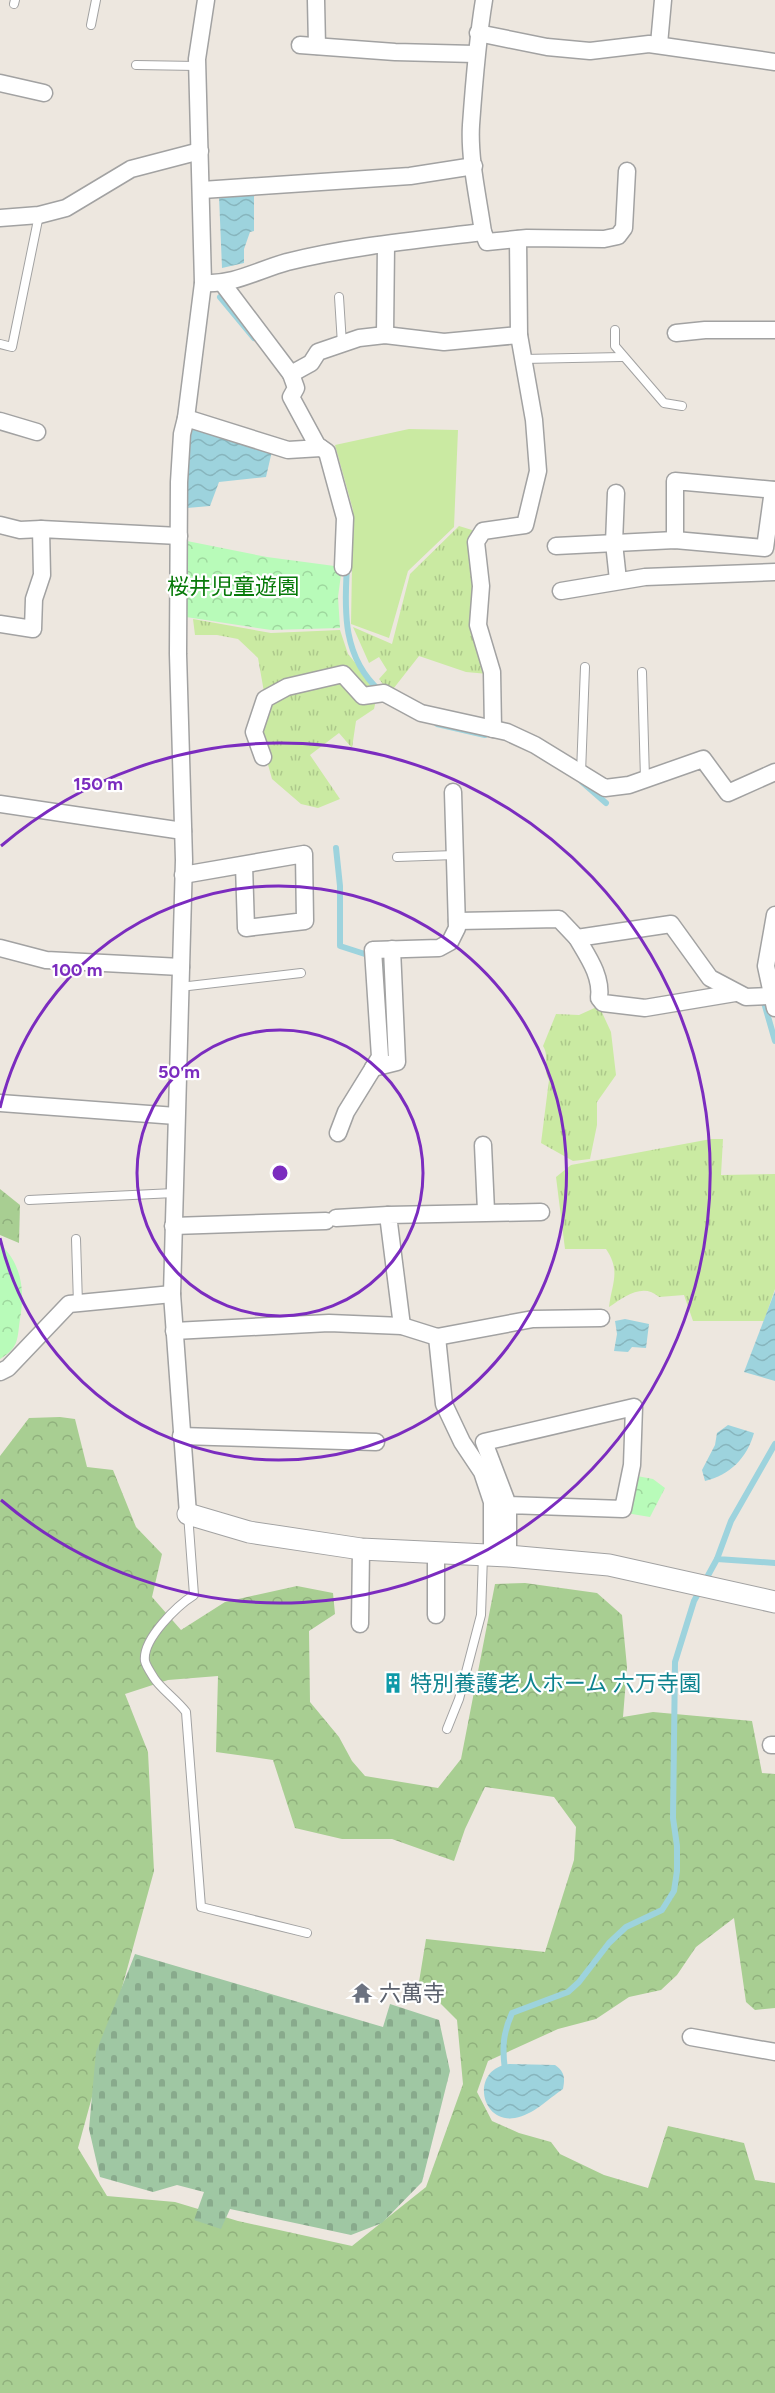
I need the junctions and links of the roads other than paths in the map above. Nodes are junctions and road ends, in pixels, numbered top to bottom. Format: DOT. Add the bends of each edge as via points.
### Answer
graph roads {
  1 [pos="96,0"];
  2 [pos="206,0"];
  3 [pos="316,0"];
  4 [pos="484,0"];
  5 [pos="663,0"];
  6 [pos="91,25"];
  7 [pos="478,33"];
  8 [pos="300,45"];
  9 [pos="659,45"];
  10 [pos="317,46"];
  11 [pos="475,54"];
  12 [pos="775,62"];
  13 [pos="136,65"];
  14 [pos="197,66"];
  15 [pos="0,82"];
  16 [pos="44,93"];
  17 [pos="200,151"];
  18 [pos="474,166"];
  19 [pos="627,171"];
  20 [pos="202,190"];
  21 [pos="39,215"];
  22 [pos="0,218"];
  23 [pos="483,232"];
  24 [pos="518,239"];
  25 [pos="386,245"];
  26 [pos="203,283"];
  27 [pos="223,284"];
  28 [pos="339,297"];
  29 [pos="615,330"];
  30 [pos="775,330"];
  31 [pos="676,333"];
  32 [pos="385,335"];
  33 [pos="519,335"];
  34 [pos="0,344"];
  35 [pos="342,344"];
  36 [pos="622,357"];
  37 [pos="523,359"];
  38 [pos="291,374"];
  39 [pos="682,406"];
  40 [pos="186,418"];
  41 [pos="0,421"];
  42 [pos="37,432"];
  43 [pos="321,448"];
  44 [pos="774,490"];
  45 [pos="616,493"];
  46 [pos="0,525"];
  47 [pos="41,529"];
  48 [pos="178,536"];
  49 [pos="675,540"];
  50 [pos="614,543"];
  51 [pos="556,546"];
  52 [pos="343,567"];
  53 [pos="775,572"];
  54 [pos="618,580"];
  55 [pos="561,591"];
  56 [pos="0,624"];
  57 [pos="585,668"];
  58 [pos="642,672"];
  59 [pos="493,729"];
  60 [pos="263,757"];
  61 [pos="775,772"];
  62 [pos="581,773"];
  63 [pos="645,779"];
  64 [pos="453,792"];
  65 [pos="0,804"];
  66 [pos="183,831"];
  67 [pos="455,855"];
  68 [pos="397,857"];
  69 [pos="244,865"];
  70 [pos="183,875"];
  71 [pos="774,917"];
  72 [pos="457,921"];
  73 [pos="578,938"];
  74 [pos="0,948"];
  75 [pos="181,967"];
  76 [pos="301,974"];
  77 [pos="180,987"];
  78 [pos="771,988"];
  79 [pos="742,995"];
  80 [pos="0,1103"];
  81 [pos="176,1116"];
  82 [pos="338,1133"];
  83 [pos="483,1145"];
  84 [pos="174,1193"];
  85 [pos="29,1200"];
  86 [pos="486,1211"];
  87 [pos="541,1212"];
  88 [pos="388,1215"];
  89 [pos="173,1226"];
  90 [pos="76,1239"];
  91 [pos="172,1294"];
  92 [pos="78,1304"];
  93 [pos="601,1318"];
  94 [pos="402,1326"];
  95 [pos="174,1331"];
  96 [pos="437,1337"];
  97 [pos="0,1372"];
  98 [pos="181,1436"];
  99 [pos="376,1442"];
  100 [pos="508,1505"];
  101 [pos="188,1514"];
  102 [pos="362,1549"];
  103 [pos="436,1552"];
  104 [pos="494,1555"];
  105 [pos="775,1602"];
  106 [pos="436,1615"];
  107 [pos="360,1624"];
  108 [pos="447,1729"];
  109 [pos="307,1933"];
  110 [pos="691,2037"];
  111 [pos="775,2052"];
  1 -- 6 [label="lane"];
  2 -- 14 [label="street"];
  3 -- 10 [label="street"];
  4 -- 7 [label="street"];
  5 -- 9 [label="street"];
  7 -- 9 [label="street" via="590,51"];
  7 -- 11 [label="street"];
  8 -- 10 [label="street"];
  9 -- 12 [label="street"];
  10 -- 11 [label="street"];
  11 -- 18 [label="street" via="471,126"];
  13 -- 14 [label="lane"];
  14 -- 17 [label="street"];
  15 -- 16 [label="street"];
  17 -- 20 [label="street"];
  17 -- 21 [label="street" via="131,169 66,208"];
  18 -- 20 [label="street" via="410,176"];
  18 -- 23 [label="street"];
  19 -- 24 [label="street" via="624,228 618,236"];
  20 -- 26 [label="street"];
  21 -- 22 [label="street"];
  21 -- 34 [label="lane" via="12,347"];
  23 -- 24 [label="street" via="487,242"];
  23 -- 25 [label="street"];
  24 -- 33 [label="street"];
  25 -- 27 [label="street" via="286,263"];
  25 -- 32 [label="street"];
  26 -- 27 [label="street"];
  26 -- 40 [label="street"];
  27 -- 38 [label="street"];
  28 -- 35 [label="lane"];
  29 -- 36 [label="lane" via="615,346"];
  30 -- 31 [label="street"];
  32 -- 33 [label="street" via="444,342"];
  32 -- 35 [label="street"];
  33 -- 37 [label="street"];
  35 -- 38 [label="street" via="318,352 311,363"];
  36 -- 37 [label="lane"];
  36 -- 39 [label="lane" via="664,403"];
  37 -- 59 [label="street" via="538,471 529,511 525,525 483,531 476,542 481,586 478,625 492,672"];
  38 -- 43 [label="street" via="296,388 291,397"];
  40 -- 43 [label="street" via="288,450"];
  40 -- 48 [label="street" via="181,446"];
  41 -- 42 [label="street"];
  43 -- 52 [label="street" via="327,452 345,518"];
  44 -- 49 [label="street" via="765,548"];
  44 -- 49 [label="street" via="675,481"];
  45 -- 50 [label="street"];
  46 -- 47 [label="street" via="20,530"];
  47 -- 48 [label="street"];
  47 -- 56 [label="street" via="42,575 34,599 33,629"];
  48 -- 66 [label="street"];
  49 -- 50 [label="street"];
  50 -- 51 [label="street"];
  50 -- 54 [label="street"];
  53 -- 54 [label="street"];
  54 -- 55 [label="street"];
  57 -- 62 [label="lane"];
  58 -- 63 [label="lane"];
  59 -- 60 [label="street" via="421,713 375,694 363,696 343,674 287,687 265,699 254,732"];
  59 -- 62 [label="street" via="535,744"];
  61 -- 63 [label="street" via="728,793 703,759"];
  62 -- 63 [label="street" via="605,788"];
  64 -- 67 [label="street"];
  65 -- 66 [label="street"];
  66 -- 70 [label="street"];
  67 -- 68 [label="lane"];
  67 -- 72 [label="street"];
  69 -- 69 [label="street" via="246,928 305,921 304,854"];
  69 -- 70 [label="street"];
  70 -- 75 [label="street"];
  71 -- 78 [label="street"];
  72 -- 73 [label="street" via="559,918"];
  72 -- 82 [label="street" via="450,942 439,948 373,950 380,1057 346,1112"];
  73 -- 79 [label="street" via="671,924 710,978"];
  73 -- 79 [label="street" via="594,967 603,1003 645,1008"];
  74 -- 75 [label="street" via="46,960"];
  75 -- 77 [label="street"];
  76 -- 77 [label="lane"];
  77 -- 81 [label="street"];
  78 -- 79 [label="street"];
  80 -- 81 [label="street"];
  81 -- 84 [label="street"];
  83 -- 86 [label="street"];
  84 -- 85 [label="lane"];
  84 -- 89 [label="street"];
  86 -- 87 [label="street"];
  86 -- 88 [label="street"];
  88 -- 89 [label="street"];
  88 -- 94 [label="street"];
  89 -- 91 [label="street"];
  90 -- 92 [label="lane"];
  91 -- 92 [label="street"];
  91 -- 95 [label="street"];
  92 -- 97 [label="street" via="69,1304"];
  93 -- 96 [label="street" via="533,1319"];
  94 -- 95 [label="street" via="329,1323"];
  94 -- 96 [label="street"];
  95 -- 98 [label="street"];
  96 -- 104 [label="street" via="444,1404 482,1472 492,1502"];
  98 -- 99 [label="street"];
  98 -- 101 [label="street"];
  100 -- 100 [label="street" via="484,1442 634,1407 632,1465 623,1509"];
  100 -- 104 [label="street"];
  101 -- 102 [label="street" via="249,1532"];
  101 -- 109 [label="lane" via="194,1595 150,1640 145,1661 155,1681 186,1712 201,1907"];
  102 -- 103 [label="street"];
  102 -- 107 [label="street"];
  103 -- 104 [label="street"];
  103 -- 106 [label="street"];
  104 -- 105 [label="street" via="609,1565"];
  104 -- 108 [label="lane" via="459,1699"];
  110 -- 111 [label="street"];
}
